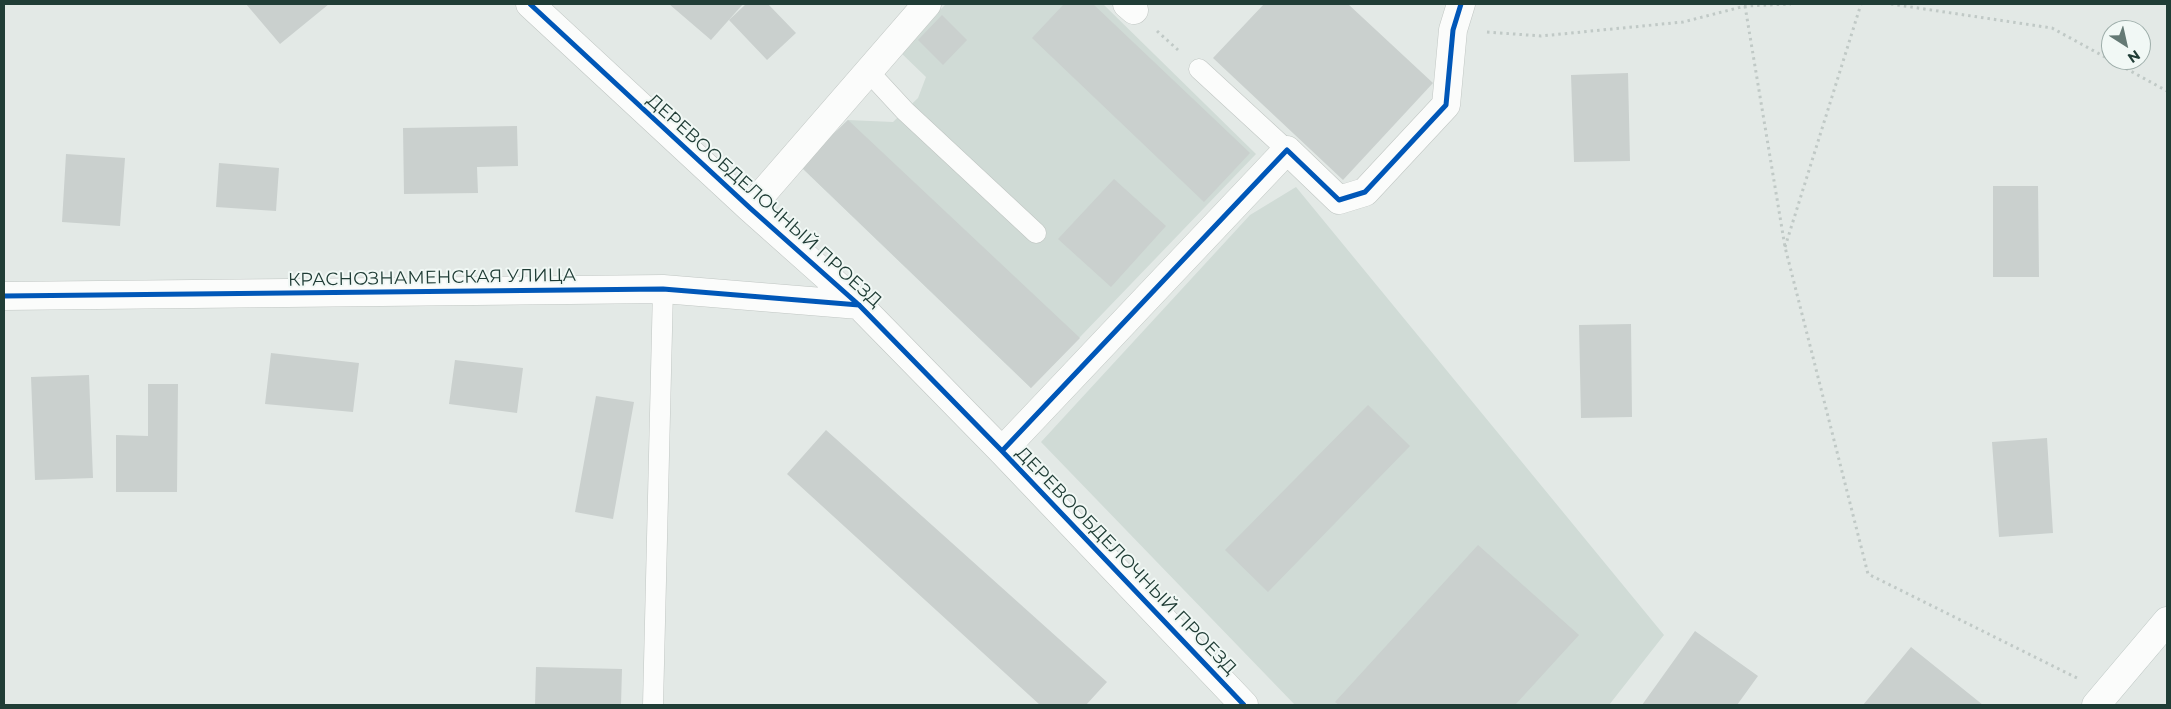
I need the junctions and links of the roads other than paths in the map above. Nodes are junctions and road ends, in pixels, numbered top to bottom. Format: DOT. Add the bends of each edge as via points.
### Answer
graph roads {
  1 [pos="530,4"];
  2 [pos="927,4"];
  3 [pos="1461,4"];
  4 [pos="1199,69"];
  5 [pos="868,71"];
  6 [pos="1287,150"];
  7 [pos="750,208"];
  8 [pos="1036,233"];
  9 [pos="663,289"];
  10 [pos="4,296"];
  11 [pos="860,305"];
  12 [pos="1002,451"];
  13 [pos="2167,621"];
  14 [pos="2102,698"];
  15 [pos="653,705"];
  16 [pos="1244,705"];
  1 -- 7 [label="street, ДЕРЕВООБДЕЛОЧНЫЙ ПРОЕЗД"];
  2 -- 5 [label="street"];
  3 -- 6 [label="street" via="1454,30 1446,105 1365,192 1340,200"];
  4 -- 6 [label="lane"];
  5 -- 7 [label="street"];
  5 -- 8 [label="lane" via="905,111"];
  6 -- 12 [label="street"];
  7 -- 11 [label="street, ДЕРЕВООБДЕЛОЧНЫЙ ПРОЕЗД"];
  9 -- 10 [label="street, КРАСНОЗНАМЕНСКАЯ УЛИЦА"];
  9 -- 11 [label="street, КРАСНОЗНАМЕНСКАЯ УЛИЦА"];
  9 -- 15 [label="lane"];
  11 -- 12 [label="street, ДЕРЕВООБДЕЛОЧНЫЙ ПРОЕЗД"];
  12 -- 16 [label="street, ДЕРЕВООБДЕЛОЧНЫЙ ПРОЕЗД"];
  13 -- 14 [label="street"];
}
